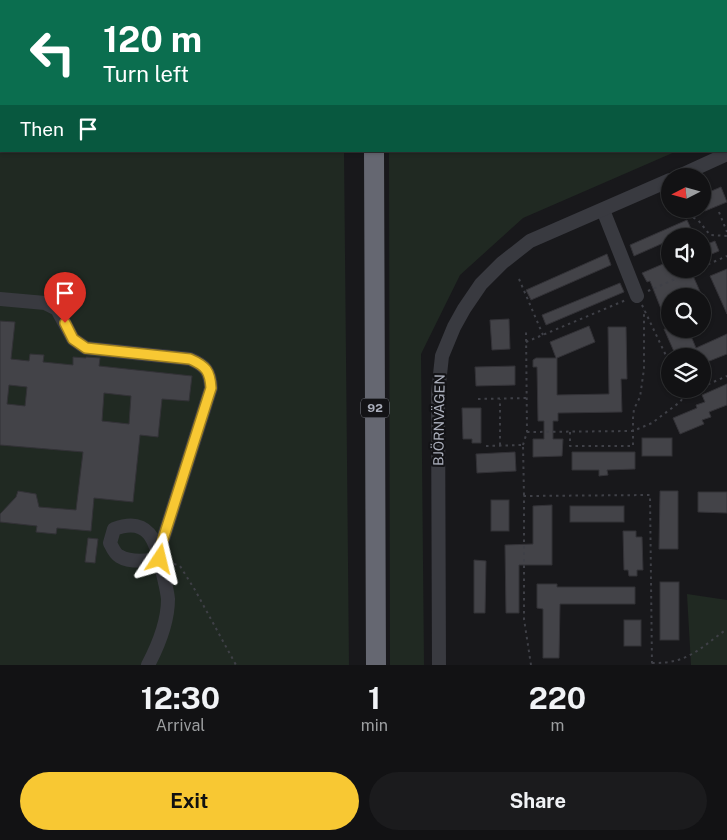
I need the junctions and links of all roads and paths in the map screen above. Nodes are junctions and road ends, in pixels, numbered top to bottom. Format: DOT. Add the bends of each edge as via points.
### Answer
graph roads {
  1 [pos="363,152"];
  2 [pos="374,152"];
  3 [pos="727,154"];
  4 [pos="696,168"];
  5 [pos="661,184"];
  6 [pos="603,210"];
  7 [pos="719,212"];
  8 [pos="695,218"];
  9 [pos="727,232"];
  10 [pos="727,236"];
  11 [pos="727,256"];
  12 [pos="711,263"];
  13 [pos="678,278"];
  14 [pos="519,279"];
  15 [pos="637,296"];
  16 [pos="0,299"];
  17 [pos="644,310"];
  18 [pos="526,329"];
  19 [pos="543,335"];
  20 [pos="526,342"];
  21 [pos="662,348"];
  22 [pos="727,376"];
  23 [pos="711,383"];
  24 [pos="526,398"];
  25 [pos="683,398"];
  26 [pos="478,399"];
  27 [pos="500,399"];
  28 [pos="633,431"];
  29 [pos="527,432"];
  30 [pos="570,432"];
  31 [pos="500,445"];
  32 [pos="523,445"];
  33 [pos="486,446"];
  34 [pos="524,496"];
  35 [pos="159,556"];
  36 [pos="727,628"];
  37 [pos="652,664"];
  38 [pos="148,665"];
  39 [pos="236,665"];
  40 [pos="364,665"];
  41 [pos="376,665"];
  42 [pos="439,665"];
  43 [pos="531,665"];
  1 -- 40 [label="highway, 92"];
  2 -- 41 [label="highway, 92"];
  3 -- 4 [label="street"];
  5 -- 6 [label="street, BJÖRNVÄGEN"];
  6 -- 15 [label="street"];
  6 -- 42 [label="street, BJÖRNVÄGEN" via="530,241 502,264 481,284 464,309 442,356 438,393"];
  7 -- 9 [label="path"];
  8 -- 10 [label="path" via="710,235"];
  11 -- 12 [label="path"];
  13 -- 15 [label="path"];
  14 -- 19 [label="path"];
  15 -- 17 [label="path"];
  15 -- 19 [label="path"];
  16 -- 35 [label="street" via="45,303 57,310 73,339 86,348 190,359 202,364 210,377 211,388"];
  17 -- 21 [label="path"];
  17 -- 28 [label="path" via="644,369 640,397 634,409"];
  18 -- 20 [label="path"];
  19 -- 20 [label="path"];
  20 -- 24 [label="path"];
  22 -- 23 [label="path"];
  24 -- 27 [label="path"];
  24 -- 29 [label="path"];
  25 -- 28 [label="path" via="652,423"];
  26 -- 27 [label="path"];
  27 -- 31 [label="path"];
  28 -- 30 [label="path"];
  28 -- 30 [label="path" via="633,446 570,446"];
  29 -- 30 [label="path"];
  29 -- 32 [label="path"];
  31 -- 32 [label="path"];
  31 -- 33 [label="path"];
  32 -- 34 [label="path"];
  34 -- 37 [label="path" via="650,495"];
  34 -- 43 [label="path" via="524,619"];
  35 -- 38 [label="street" via="168,600 158,646"];
  35 -- 39 [label="path" via="180,566"];
  36 -- 37 [label="path" via="683,659"];
}
